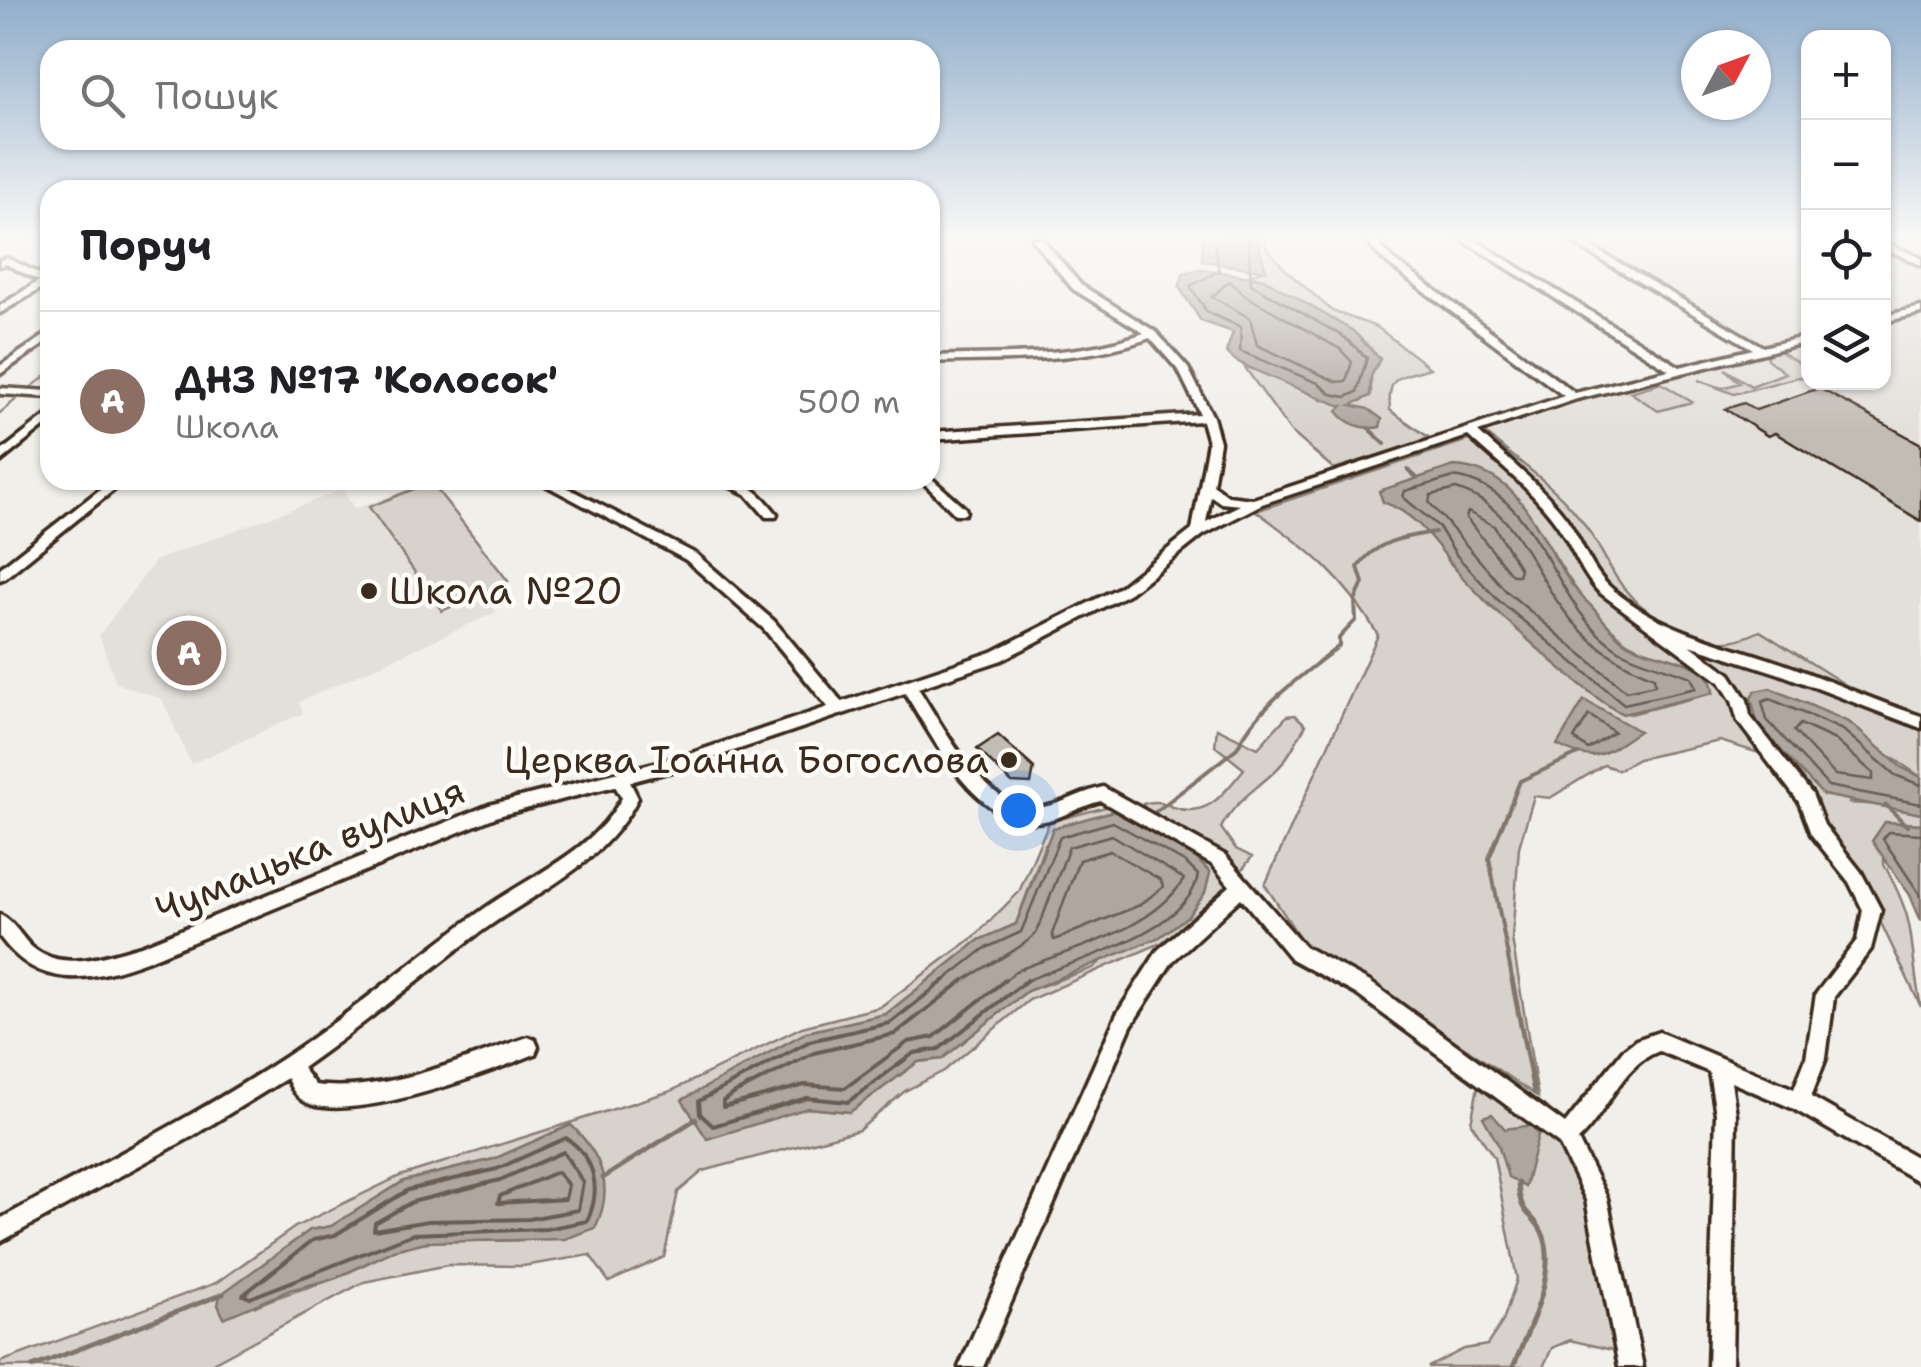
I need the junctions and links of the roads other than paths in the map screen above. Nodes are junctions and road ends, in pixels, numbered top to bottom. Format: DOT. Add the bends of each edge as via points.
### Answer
graph roads {
  1 [pos="1101,303"];
  2 [pos="1446,303"];
  3 [pos="1568,303"];
  4 [pos="1682,303"];
  5 [pos="1921,310"];
  6 [pos="1891,318"];
  7 [pos="1152,334"];
  8 [pos="40,341"];
  9 [pos="1801,341"];
  10 [pos="1764,350"];
  11 [pos="940,358"];
  12 [pos="0,371"];
  13 [pos="1678,371"];
  14 [pos="0,390"];
  15 [pos="40,393"];
  16 [pos="1573,397"];
  17 [pos="1208,416"];
  18 [pos="40,424"];
  19 [pos="1471,432"];
  20 [pos="940,435"];
  21 [pos="0,458"];
  22 [pos="1205,486"];
  23 [pos="108,490"];
  24 [pos="561,490"];
  25 [pos="747,490"];
  26 [pos="938,490"];
  27 [pos="1258,501"];
  28 [pos="960,511"];
  29 [pos="772,514"];
  30 [pos="1198,532"];
  31 [pos="0,576"];
  32 [pos="1652,624"];
  33 [pos="909,687"];
  34 [pos="838,708"];
  35 [pos="1921,722"];
  36 [pos="621,781"];
  37 [pos="1242,887"];
  38 [pos="0,923"];
  39 [pos="8,952"];
  40 [pos="528,1047"];
  41 [pos="290,1064"];
  42 [pos="1718,1065"];
  43 [pos="1800,1101"];
  44 [pos="1566,1136"];
  45 [pos="1921,1172"];
  46 [pos="0,1231"];
  47 [pos="971,1367"];
  48 [pos="1632,1367"];
  49 [pos="1720,1367"];
  1 -- 7 [label="street"];
  2 -- 16 [label="street"];
  3 -- 13 [label="street"];
  4 -- 10 [label="street"];
  5 -- 6 [label="street"];
  7 -- 11 [label="street" via="1065,353"];
  7 -- 17 [label="street" via="1184,370"];
  8 -- 12 [label="street"];
  9 -- 10 [label="street, Чумацька вулиця"];
  10 -- 13 [label="street, Чумацька вулиця"];
  13 -- 16 [label="street, Чумацька вулиця"];
  14 -- 15 [label="street"];
  16 -- 19 [label="street, Чумацька вулиця"];
  17 -- 20 [label="street"];
  17 -- 22 [label="street" via="1214,442"];
  18 -- 21 [label="street"];
  19 -- 27 [label="street, Чумацька вулиця"];
  19 -- 32 [label="street" via="1552,509 1601,587"];
  22 -- 27 [label="street" via="1225,500"];
  22 -- 30 [label="street"];
  23 -- 31 [label="street"];
  24 -- 34 [label="street" via="691,557 769,625"];
  25 -- 29 [label="street"];
  26 -- 28 [label="street"];
  27 -- 30 [label="street, Чумацька вулиця"];
  30 -- 33 [label="street, Чумацька вулиця" via="1125,590 996,656"];
  32 -- 35 [label="street"];
  32 -- 43 [label="street" via="1725,678 1742,718 1806,799 1817,830 1872,910 1866,942 1825,994 1816,1058"];
  33 -- 34 [label="street, Чумацька вулиця"];
  33 -- 37 [label="street" via="978,787 1001,807 1033,816 1103,794 1219,860"];
  34 -- 36 [label="street, Чумацька вулиця"];
  36 -- 39 [label="street, Чумацька вулиця" via="495,810 142,954 89,969 43,967"];
  36 -- 41 [label="street" via="630,798 600,838"];
  37 -- 44 [label="street" via="1298,953 1363,988"];
  37 -- 47 [label="street" via="1165,956 1124,1020"];
  38 -- 39 [label="street, Чумацька вулиця"];
  40 -- 41 [label="street" via="446,1074 333,1096 312,1094"];
  41 -- 46 [label="street"];
  42 -- 43 [label="street"];
  42 -- 44 [label="street" via="1659,1041 1632,1051 1581,1125"];
  42 -- 49 [label="street" via="1726,1114"];
  43 -- 45 [label="street"];
  44 -- 48 [label="street" via="1596,1198"];
}
